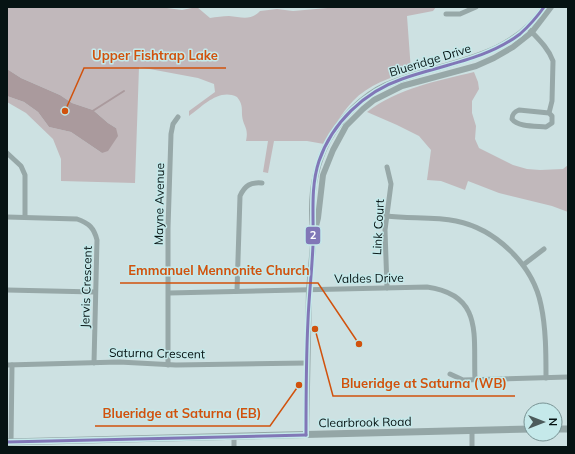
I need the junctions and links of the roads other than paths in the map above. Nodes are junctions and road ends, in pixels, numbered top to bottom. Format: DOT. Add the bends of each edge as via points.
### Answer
graph roads {
  1 [pos="476,7"];
  2 [pos="544,7"];
  3 [pos="551,7"];
  4 [pos="446,14"];
  5 [pos="529,30"];
  6 [pos="549,112"];
  7 [pos="178,117"];
  8 [pos="7,153"];
  9 [pos="387,167"];
  10 [pos="262,183"];
  11 [pos="386,216"];
  12 [pos="7,217"];
  13 [pos="25,217"];
  14 [pos="544,249"];
  15 [pos="523,264"];
  16 [pos="387,288"];
  17 [pos="7,290"];
  18 [pos="309,290"];
  19 [pos="237,291"];
  20 [pos="95,292"];
  21 [pos="169,293"];
  22 [pos="94,363"];
  23 [pos="307,363"];
  24 [pos="9,365"];
  25 [pos="168,365"];
  26 [pos="450,374"];
  27 [pos="568,377"];
  28 [pos="546,378"];
  29 [pos="475,379"];
  30 [pos="523,430"];
  31 [pos="472,431"];
  32 [pos="306,435"];
  33 [pos="234,436"];
  34 [pos="9,442"];
  35 [pos="234,447"];
  36 [pos="472,447"];
  1 -- 4 [label="street" via="460,14"];
  2 -- 5 [label="street, Blueridge Drive"];
  3 -- 5 [label="street, Blueridge Drive"];
  5 -- 6 [label="street" via="553,60 552,100"];
  5 -- 18 [label="street, Blueridge Drive" via="513,47 494,58 476,66 402,86 374,100 346,126 323,175"];
  6 -- 6 [label="street" via="519,110 512,115 512,119 519,124 546,127 552,123"];
  7 -- 21 [label="street, Mayne Avenue" via="171,134"];
  8 -- 13 [label="street" via="21,166 25,175"];
  9 -- 11 [label="street, Link Court" via="391,184"];
  10 -- 19 [label="street" via="248,184 240,196"];
  11 -- 15 [label="street" via="458,221 488,234"];
  11 -- 16 [label="street, Link Court"];
  12 -- 13 [label="street, Jervis Crescent"];
  13 -- 20 [label="street, Jervis Crescent" via="77,219 92,227 97,240"];
  14 -- 15 [label="street"];
  15 -- 28 [label="street" via="534,283 541,304"];
  16 -- 18 [label="street, Valdes Drive"];
  16 -- 29 [label="street, Valdes Drive" via="439,289 457,298 464,305 473,323"];
  17 -- 20 [label="street"];
  18 -- 19 [label="street, Valdes Drive"];
  18 -- 23 [label="street, Blueridge Drive"];
  19 -- 21 [label="street, Valdes Drive"];
  20 -- 22 [label="street, Jervis Crescent"];
  21 -- 25 [label="street, Mayne Avenue"];
  22 -- 24 [label="street, Saturna Crescent"];
  22 -- 25 [label="street, Saturna Crescent"];
  23 -- 25 [label="street, Saturna Crescent"];
  23 -- 32 [label="street, Blueridge Drive"];
  24 -- 34 [label="street"];
  26 -- 29 [label="street" via="463,380"];
  27 -- 28 [label="street"];
  28 -- 29 [label="street"];
  30 -- 31 [label="main road, Clearbrook Road"];
  31 -- 32 [label="main road, Clearbrook Road"];
  31 -- 36 [label="street"];
  32 -- 33 [label="main road, Clearbrook Road"];
  33 -- 34 [label="main road, Clearbrook Road"];
  33 -- 35 [label="street"];
}
